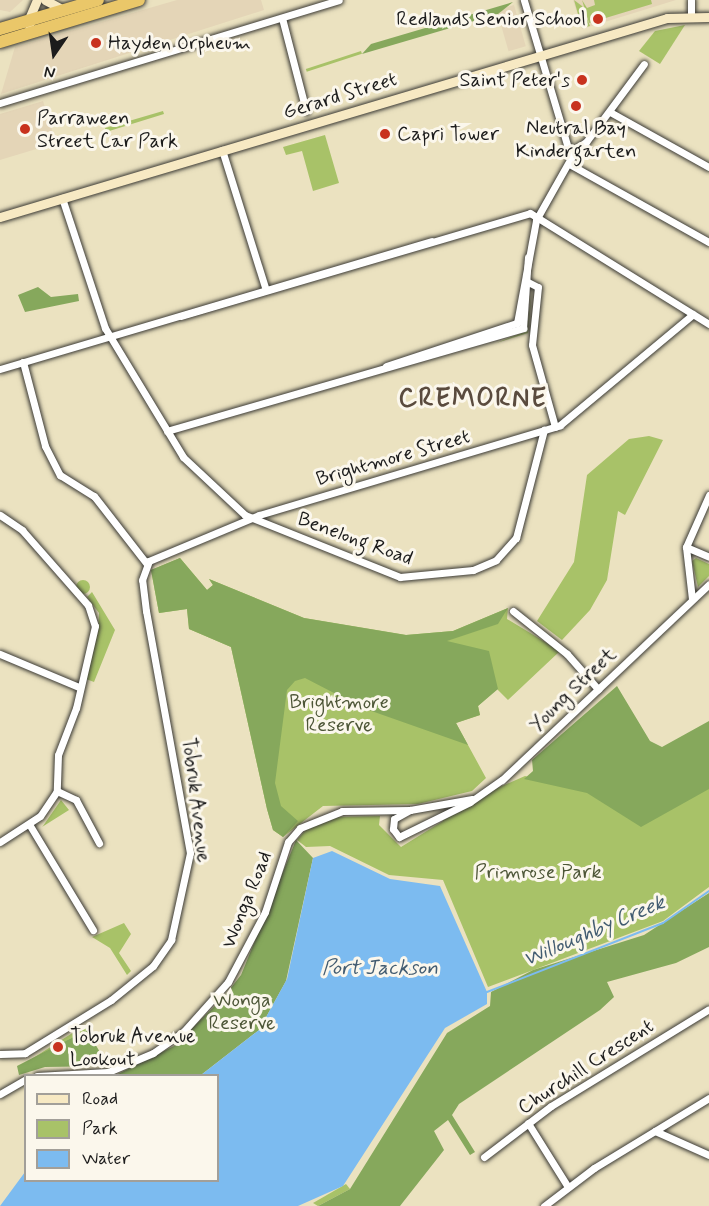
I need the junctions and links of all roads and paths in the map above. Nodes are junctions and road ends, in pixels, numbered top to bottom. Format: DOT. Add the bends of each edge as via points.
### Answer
graph roads {
  1 [pos="37,0"];
  2 [pos="45,0"];
  3 [pos="98,0"];
  4 [pos="140,0"];
  5 [pos="339,0"];
  6 [pos="524,0"];
  7 [pos="691,0"];
  8 [pos="65,10"];
  9 [pos="691,13"];
  10 [pos="709,17"];
  11 [pos="282,18"];
  12 [pos="30,26"];
  13 [pos="0,28"];
  14 [pos="0,42"];
  15 [pos="541,54"];
  16 [pos="644,64"];
  17 [pos="0,103"];
  18 [pos="306,111"];
  19 [pos="610,112"];
  20 [pos="222,150"];
  21 [pos="570,152"];
  22 [pos="571,165"];
  23 [pos="709,167"];
  24 [pos="62,198"];
  25 [pos="538,215"];
  26 [pos="0,217"];
  27 [pos="431,241"];
  28 [pos="709,242"];
  29 [pos="528,257"];
  30 [pos="528,282"];
  31 [pos="265,287"];
  32 [pos="693,314"];
  33 [pos="181,316"];
  34 [pos="709,324"];
  35 [pos="111,338"];
  36 [pos="23,362"];
  37 [pos="386,366"];
  38 [pos="0,369"];
  39 [pos="555,427"];
  40 [pos="544,430"];
  41 [pos="167,431"];
  42 [pos="709,495"];
  43 [pos="0,515"];
  44 [pos="252,518"];
  45 [pos="686,547"];
  46 [pos="709,557"];
  47 [pos="148,563"];
  48 [pos="709,584"];
  49 [pos="692,599"];
  50 [pos="513,611"];
  51 [pos="0,654"];
  52 [pos="79,687"];
  53 [pos="598,689"];
  54 [pos="57,791"];
  55 [pos="472,799"];
  56 [pos="410,810"];
  57 [pos="29,824"];
  58 [pos="0,842"];
  59 [pos="99,843"];
  60 [pos="93,930"];
  61 [pos="709,1009"];
  62 [pos="0,1054"];
  63 [pos="72,1074"];
  64 [pos="24,1080"];
  65 [pos="0,1094"];
  66 [pos="709,1098"];
  67 [pos="528,1123"];
  68 [pos="655,1131"];
  69 [pos="709,1155"];
  70 [pos="484,1157"];
  71 [pos="568,1187"];
  72 [pos="544,1206"];
  1 -- 12 [label="main road"];
  2 -- 8 [label="main road"];
  3 -- 8 [label="highway"];
  4 -- 12 [label="highway"];
  5 -- 11 [label="street"];
  6 -- 15 [label="street"];
  7 -- 9 [label="street"];
  8 -- 12 [label="highway"];
  9 -- 10 [label="main road"];
  9 -- 15 [label="main road, Gerard Street"];
  11 -- 17 [label="street"];
  11 -- 18 [label="street"];
  12 -- 13 [label="highway"];
  12 -- 14 [label="highway"];
  15 -- 20 [label="main road, Gerard Street"];
  15 -- 21 [label="street"];
  16 -- 19 [label="street"];
  19 -- 21 [label="street" via="586,142"];
  19 -- 23 [label="street"];
  20 -- 24 [label="main road, Gerard Street"];
  20 -- 31 [label="street"];
  21 -- 22 [label="street"];
  22 -- 25 [label="street"];
  22 -- 28 [label="street"];
  24 -- 26 [label="main road, Gerard Street"];
  24 -- 35 [label="street, Benelong Road"];
  25 -- 27 [label="street" via="520,214"];
  25 -- 29 [label="street"];
  25 -- 32 [label="street"];
  27 -- 31 [label="street"];
  27 -- 33 [label="street"];
  29 -- 30 [label="street"];
  29 -- 37 [label="street" via="517,323"];
  30 -- 37 [label="street" via="523,328"];
  30 -- 39 [label="street" via="538,287 532,345"];
  31 -- 33 [label="street"];
  32 -- 34 [label="street"];
  32 -- 39 [label="street"];
  33 -- 35 [label="street"];
  35 -- 36 [label="street"];
  35 -- 41 [label="street, Benelong Road"];
  36 -- 38 [label="street"];
  36 -- 47 [label="street" via="45,446 60,475 94,496"];
  37 -- 41 [label="street"];
  39 -- 40 [label="street"];
  40 -- 44 [label="street, Brightmore Street"];
  40 -- 44 [label="street, Benelong Road" via="516,538 496,560 473,570 400,577"];
  41 -- 44 [label="street, Benelong Road" via="183,457"];
  42 -- 45 [label="street"];
  43 -- 52 [label="street" via="22,530 92,612 94,641"];
  44 -- 47 [label="street, Brightmore Street"];
  45 -- 46 [label="street"];
  45 -- 49 [label="street"];
  47 -- 62 [label="street, Tobruk Avenue" via="142,580 146,611 190,853 174,928 162,956 133,984 25,1053"];
  48 -- 49 [label="street, Young Street"];
  49 -- 53 [label="street, Young Street"];
  50 -- 53 [label="street" via="567,654"];
  51 -- 52 [label="street"];
  52 -- 54 [label="street" via="58,755"];
  53 -- 55 [label="street, Young Street" via="502,780"];
  54 -- 57 [label="street"];
  54 -- 59 [label="street" via="76,800"];
  55 -- 56 [label="street, Young Street"];
  55 -- 56 [label="street, Young Street" via="399,837 394,819"];
  56 -- 63 [label="street, Wonga Road" via="342,811 300,828 288,842 265,912 228,982 184,1031 153,1053 108,1072"];
  57 -- 58 [label="street"];
  57 -- 60 [label="street"];
  61 -- 67 [label="street, Churchill Crescent"];
  64 -- 65 [label="street"];
  66 -- 68 [label="street"];
  67 -- 70 [label="street, Churchill Crescent"];
  67 -- 71 [label="street"];
  68 -- 69 [label="street"];
  68 -- 71 [label="street"];
  71 -- 72 [label="street"];
}
